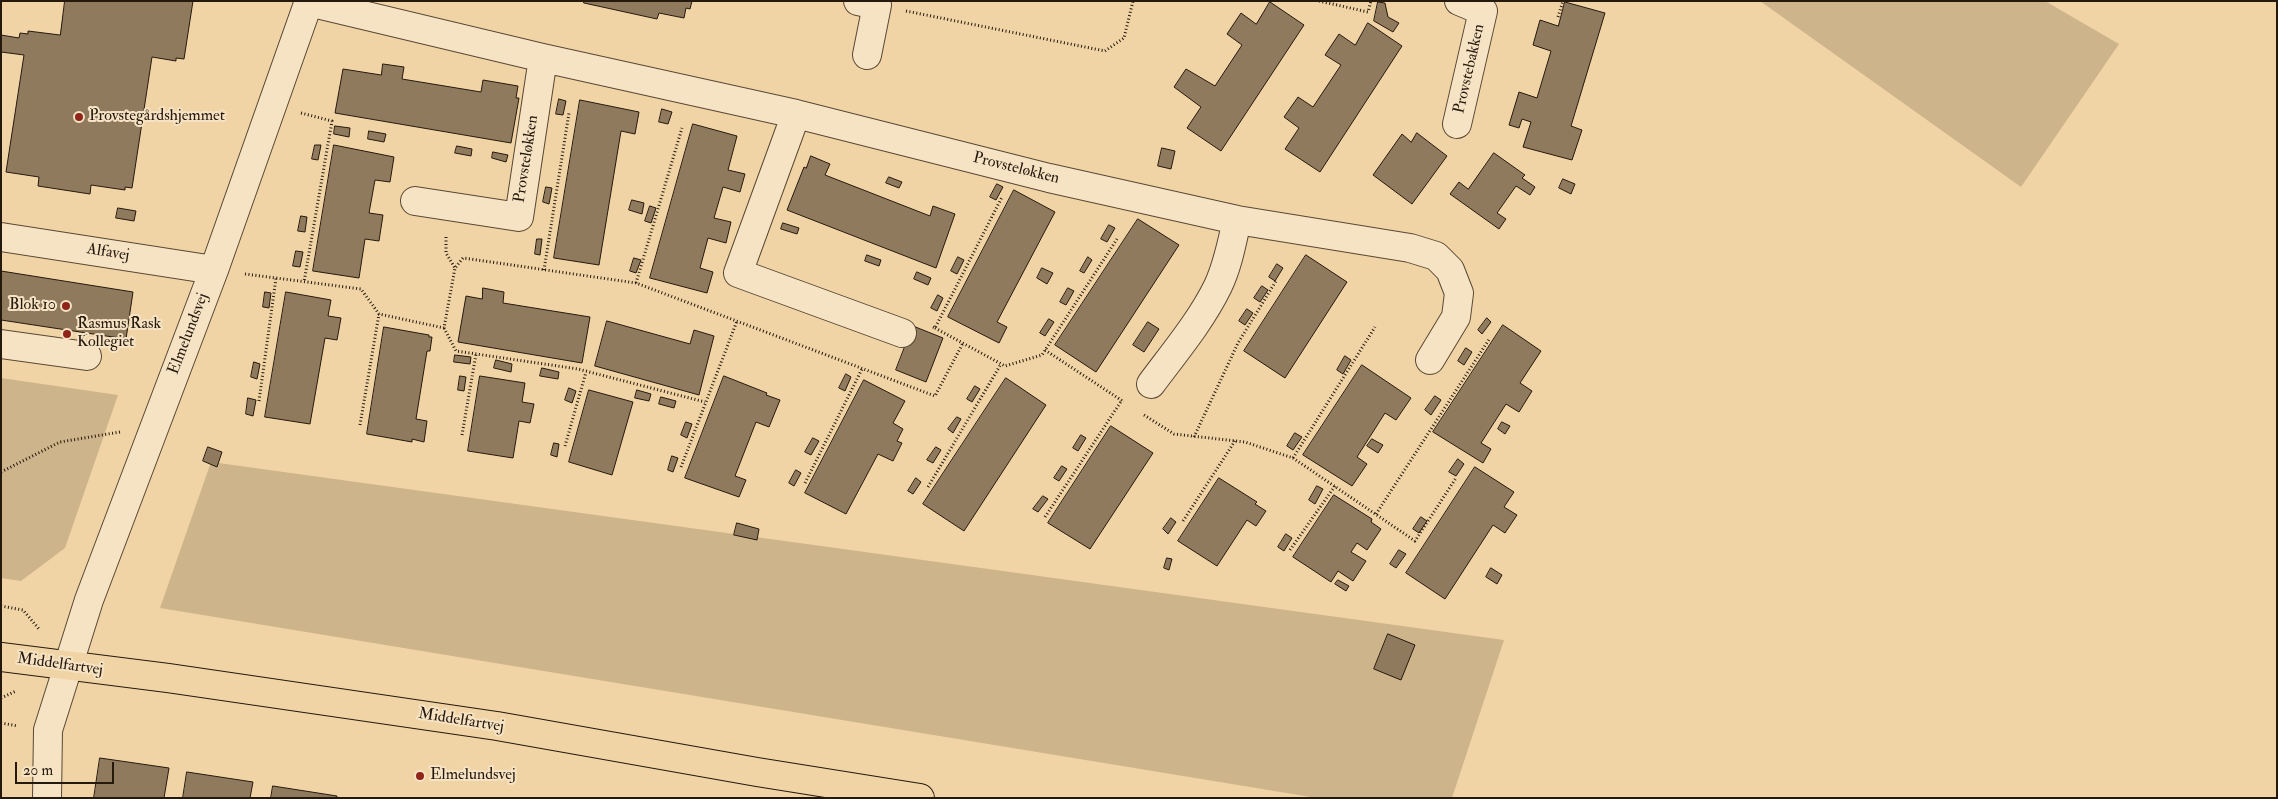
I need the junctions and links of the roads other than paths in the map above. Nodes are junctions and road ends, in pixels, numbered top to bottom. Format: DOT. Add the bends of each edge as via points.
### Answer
graph roads {
  1 [pos="1459,1"];
  2 [pos="308,2"];
  3 [pos="867,3"];
  4 [pos="867,55"];
  5 [pos="543,58"];
  6 [pos="796,114"];
  7 [pos="1457,124"];
  8 [pos="415,201"];
  9 [pos="1237,220"];
  10 [pos="1,237"];
  11 [pos="214,270"];
  12 [pos="902,333"];
  13 [pos="1,344"];
  14 [pos="87,356"];
  15 [pos="1430,360"];
  16 [pos="1151,384"];
  17 [pos="1,657"];
  18 [pos="68,666"];
  19 [pos="47,798"];
  20 [pos="920,798"];
  1 -- 7 [label="street, Provstebakken" via="1484,11"];
  2 -- 5 [label="street, Provsteløkken"];
  2 -- 11 [label="street, Elmelundsvej"];
  3 -- 4 [label="street"];
  5 -- 6 [label="street, Provsteløkken"];
  5 -- 8 [label="street, Provsteløkken" via="518,217"];
  6 -- 9 [label="street, Provsteløkken" via="1050,178"];
  6 -- 12 [label="street" via="738,273"];
  9 -- 15 [label="street, Provsteløkken" via="1410,248 1436,256 1450,270 1459,293 1456,317"];
  9 -- 16 [label="street" via="1218,286 1202,314"];
  10 -- 11 [label="street, Alfavej"];
  11 -- 18 [label="street, Elmelundsvej" via="89,600"];
  13 -- 14 [label="street"];
  17 -- 18 [label="main road, Middelfartvej"];
  18 -- 19 [label="street, Elmelundsvej" via="48,730"];
  18 -- 20 [label="main road, Middelfartvej" via="488,724"];
}
